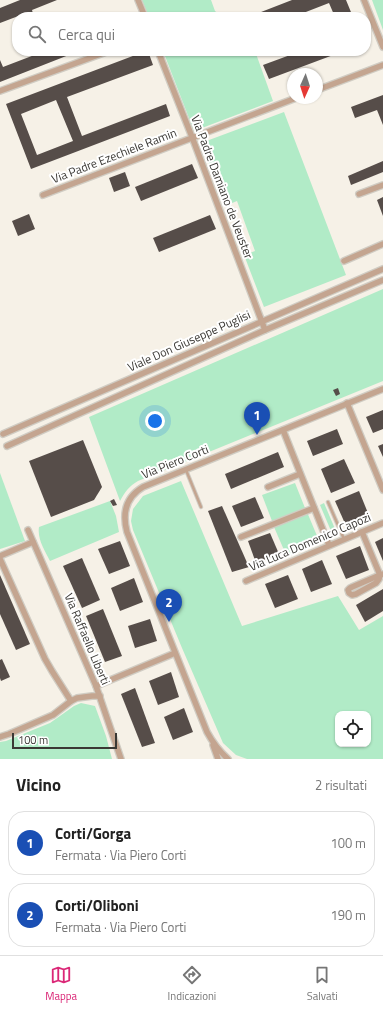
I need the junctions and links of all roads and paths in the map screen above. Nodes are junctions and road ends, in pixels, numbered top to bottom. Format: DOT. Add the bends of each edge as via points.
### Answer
graph roads {
  1 [pos="138,0"];
  2 [pos="364,0"];
  3 [pos="143,12"];
  4 [pos="369,12"];
  5 [pos="371,17"];
  6 [pos="383,47"];
  7 [pos="95,56"];
  8 [pos="160,56"];
  9 [pos="383,65"];
  10 [pos="323,88"];
  11 [pos="0,91"];
  12 [pos="287,101"];
  13 [pos="192,137"];
  14 [pos="383,185"];
  15 [pos="359,194"];
  16 [pos="43,195"];
  17 [pos="383,244"];
  18 [pos="344,261"];
  19 [pos="383,268"];
  20 [pos="383,280"];
  21 [pos="261,322"];
  22 [pos="265,330"];
  23 [pos="383,389"];
  24 [pos="347,404"];
  25 [pos="67,407"];
  26 [pos="72,417"];
  27 [pos="283,430"];
  28 [pos="3,434"];
  29 [pos="7,446"];
  30 [pos="186,470"];
  31 [pos="300,474"];
  32 [pos="268,487"];
  33 [pos="383,490"];
  34 [pos="328,502"];
  35 [pos="201,507"];
  36 [pos="314,508"];
  37 [pos="383,523"];
  38 [pos="28,530"];
  39 [pos="362,532"];
  40 [pos="241,537"];
  41 [pos="344,540"];
  42 [pos="32,542"];
  43 [pos="329,546"];
  44 [pos="0,556"];
  45 [pos="0,560"];
  46 [pos="381,574"];
  47 [pos="246,581"];
  48 [pos="175,653"];
  49 [pos="96,686"];
  50 [pos="100,696"];
  51 [pos="71,701"];
  52 [pos="0,736"];
  53 [pos="212,740"];
  54 [pos="121,759"];
  55 [pos="218,759"];
  56 [pos="228,759"];
  1 -- 3 [label="street"];
  2 -- 4 [label="street"];
  5 -- 6 [label="street"];
  7 -- 11 [label="street"];
  8 -- 13 [label="street, Via Padre Damiano de Veuster"];
  9 -- 10 [label="street"];
  12 -- 13 [label="street, Via Padre Ezechiele Ramin"];
  13 -- 16 [label="street, Via Padre Ezechiele Ramin"];
  13 -- 21 [label="street, Via Padre Damiano de Veuster"];
  14 -- 15 [label="street"];
  17 -- 18 [label="street"];
  19 -- 21 [label="street, Viale Don Giuseppe Puglisi"];
  20 -- 22 [label="street, Viale Don Giuseppe Puglisi"];
  21 -- 22 [label="street, Via Padre Damiano de Veuster"];
  21 -- 25 [label="street, Viale Don Giuseppe Puglisi"];
  22 -- 26 [label="street, Viale Don Giuseppe Puglisi"];
  23 -- 24 [label="street, Via Piero Corti"];
  24 -- 27 [label="street, Via Piero Corti"];
  24 -- 33 [label="street"];
  25 -- 26 [label="street"];
  25 -- 28 [label="street, Viale Don Giuseppe Puglisi"];
  26 -- 29 [label="street, Viale Don Giuseppe Puglisi"];
  27 -- 30 [label="street, Via Piero Corti"];
  27 -- 31 [label="street"];
  30 -- 35 [label="lane"];
  30 -- 48 [label="street, Via Piero Corti" via="136,491 126,508 125,517 127,532"];
  31 -- 32 [label="street"];
  31 -- 36 [label="street"];
  34 -- 41 [label="lane"];
  36 -- 40 [label="street"];
  36 -- 43 [label="street"];
  37 -- 39 [label="street, Via Luca Domenico Capozi"];
  38 -- 42 [label="street, Via Raffaello Liberti"];
  39 -- 41 [label="street, Via Luca Domenico Capozi"];
  39 -- 46 [label="street"];
  41 -- 43 [label="street, Via Luca Domenico Capozi"];
  42 -- 44 [label="street"];
  42 -- 49 [label="street, Via Raffaello Liberti"];
  43 -- 47 [label="street, Via Luca Domenico Capozi"];
  45 -- 51 [label="street" via="45,659"];
  46 -- 46 [label="street" via="350,588 349,593 356,594 376,583"];
  48 -- 49 [label="street"];
  48 -- 53 [label="street, Via Piero Corti"];
  49 -- 50 [label="street, Via Raffaello Liberti"];
  50 -- 51 [label="street" via="84,696"];
  50 -- 54 [label="street, Via Raffaello Liberti"];
  51 -- 52 [label="street" via="53,715"];
  53 -- 55 [label="street, Via Piero Corti"];
  53 -- 56 [label="street, Via Piero Corti"];
}
